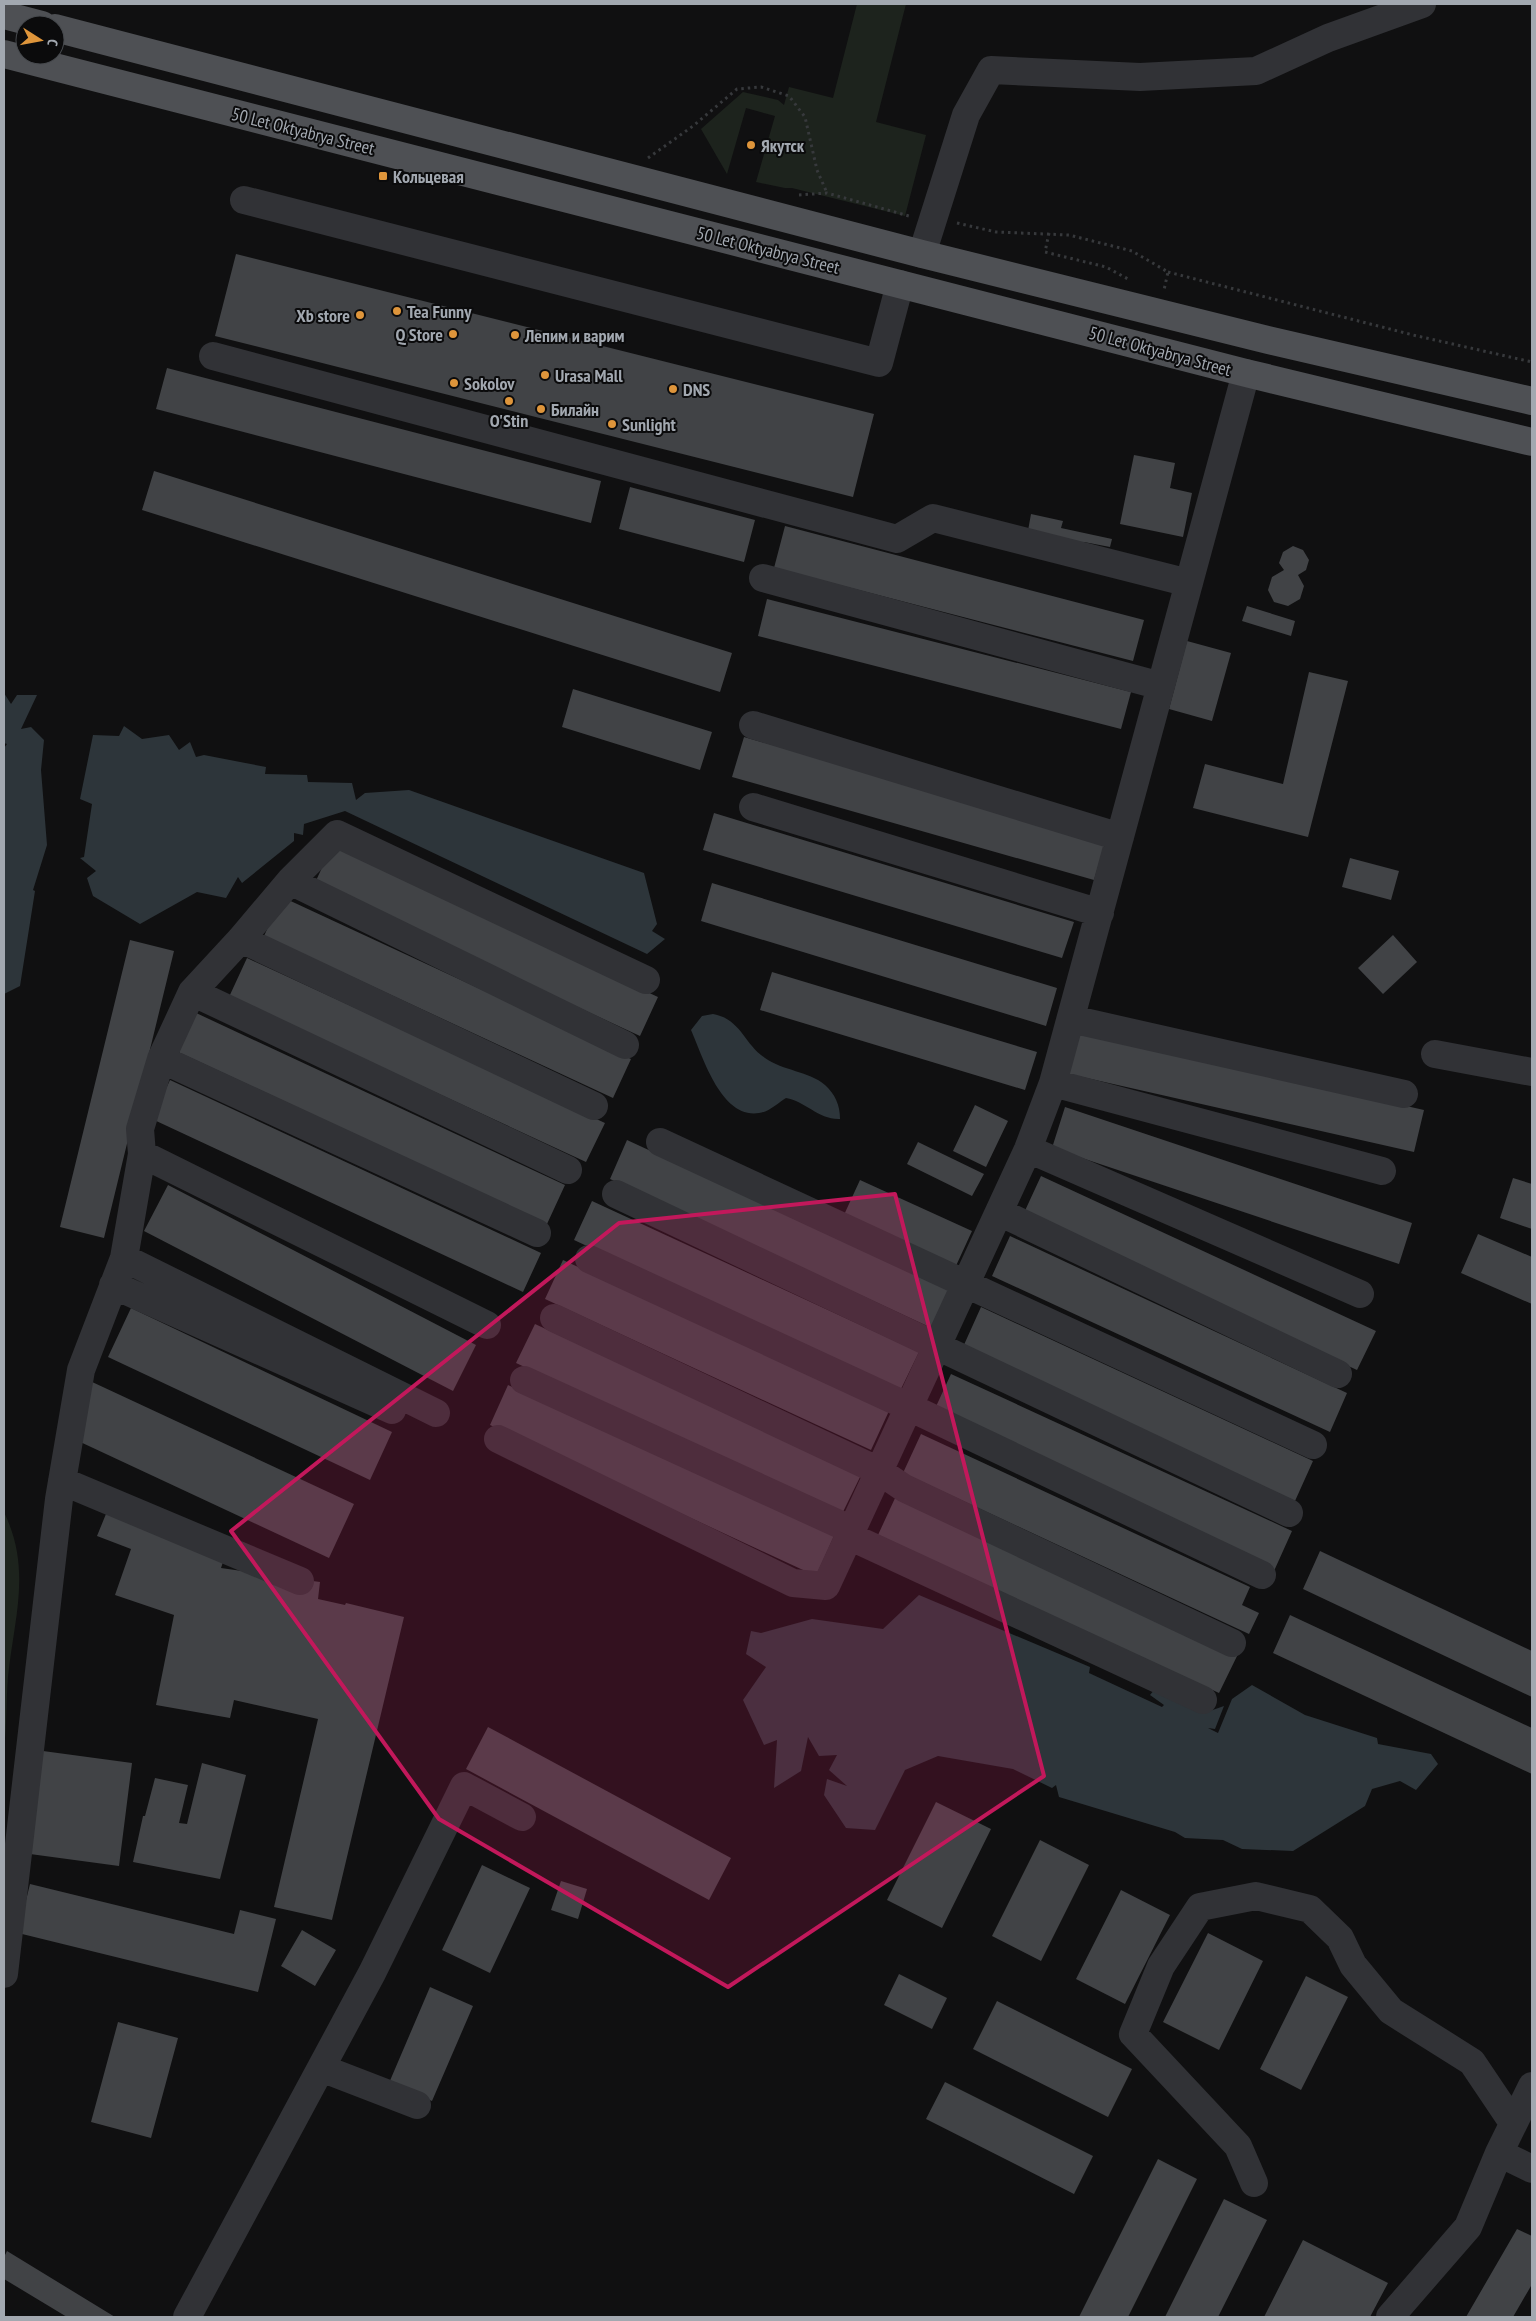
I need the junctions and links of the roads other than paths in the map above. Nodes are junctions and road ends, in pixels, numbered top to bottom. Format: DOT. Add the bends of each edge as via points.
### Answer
graph roads {
  1 [pos="1422,4"];
  2 [pos="65,31"];
  3 [pos="4,54"];
  4 [pos="244,200"];
  5 [pos="922,254"];
  6 [pos="900,284"];
  7 [pos="213,356"];
  8 [pos="1246,373"];
  9 [pos="1532,401"];
  10 [pos="1532,442"];
  11 [pos="763,578"];
  12 [pos="1189,582"];
  13 [pos="1161,686"];
  14 [pos="753,725"];
  15 [pos="753,807"];
  16 [pos="1120,837"];
  17 [pos="290,881"];
  18 [pos="1100,913"];
  19 [pos="241,939"];
  20 [pos="646,980"];
  21 [pos="192,992"];
  22 [pos="1071,1019"];
  23 [pos="625,1046"];
  24 [pos="1436,1054"];
  25 [pos="161,1059"];
  26 [pos="1532,1072"];
  27 [pos="1053,1083"];
  28 [pos="1404,1094"];
  29 [pos="594,1106"];
  30 [pos="660,1142"];
  31 [pos="1028,1149"];
  32 [pos="142,1154"];
  33 [pos="568,1170"];
  34 [pos="1382,1171"];
  35 [pos="616,1194"];
  36 [pos="999,1212"];
  37 [pos="538,1233"];
  38 [pos="124,1258"];
  39 [pos="589,1259"];
  40 [pos="113,1285"];
  41 [pos="965,1285"];
  42 [pos="1360,1294"];
  43 [pos="554,1318"];
  44 [pos="488,1325"];
  45 [pos="937,1346"];
  46 [pos="1338,1374"];
  47 [pos="524,1380"];
  48 [pos="909,1407"];
  49 [pos="392,1410"];
  50 [pos="436,1412"];
  51 [pos="498,1439"];
  52 [pos="1313,1445"];
  53 [pos="879,1471"];
  54 [pos="62,1481"];
  55 [pos="1289,1513"];
  56 [pos="850,1533"];
  57 [pos="1262,1575"];
  58 [pos="300,1581"];
  59 [pos="1232,1643"];
  60 [pos="1203,1700"];
  61 [pos="522,1817"];
  62 [pos="4,1974"];
  63 [pos="321,2068"];
  64 [pos="1532,2086"];
  65 [pos="417,2105"];
  66 [pos="1513,2123"];
  67 [pos="1499,2153"];
  68 [pos="1532,2169"];
  69 [pos="1254,2183"];
  70 [pos="187,2317"];
  71 [pos="1390,2317"];
  1 -- 5 [label="street" via="1328,38 1256,71 1140,77 991,70 966,115"];
  2 -- 5 [label="main road, 50 Let Oktyabrya Street"];
  3 -- 6 [label="main road, 50 Let Oktyabrya Street"];
  4 -- 6 [label="street" via="879,363"];
  5 -- 9 [label="main road, 50 Let Oktyabrya Street" via="1268,340"];
  6 -- 8 [label="main road, 50 Let Oktyabrya Street"];
  7 -- 12 [label="street" via="897,538 933,518"];
  8 -- 10 [label="main road, 50 Let Oktyabrya Street"];
  8 -- 12 [label="street"];
  11 -- 13 [label="street"];
  12 -- 13 [label="street"];
  13 -- 16 [label="street"];
  14 -- 16 [label="street"];
  15 -- 18 [label="street"];
  16 -- 18 [label="street"];
  17 -- 19 [label="street"];
  17 -- 20 [label="street" via="338,834"];
  17 -- 23 [label="street"];
  18 -- 22 [label="street"];
  19 -- 21 [label="street"];
  19 -- 29 [label="street"];
  21 -- 25 [label="street"];
  21 -- 33 [label="street"];
  22 -- 27 [label="street"];
  22 -- 28 [label="street"];
  24 -- 26 [label="street"];
  25 -- 32 [label="street" via="140,1129"];
  25 -- 37 [label="street"];
  27 -- 31 [label="street"];
  27 -- 34 [label="street"];
  30 -- 41 [label="street"];
  31 -- 36 [label="street"];
  31 -- 42 [label="street"];
  32 -- 38 [label="street"];
  32 -- 44 [label="street"];
  35 -- 45 [label="street"];
  36 -- 41 [label="street"];
  36 -- 46 [label="street"];
  38 -- 40 [label="street"];
  38 -- 50 [label="street"];
  39 -- 48 [label="street"];
  40 -- 49 [label="street"];
  40 -- 54 [label="street" via="81,1370"];
  41 -- 45 [label="street"];
  41 -- 52 [label="street"];
  43 -- 53 [label="street"];
  45 -- 48 [label="street"];
  45 -- 55 [label="street"];
  47 -- 56 [label="street"];
  48 -- 53 [label="street"];
  48 -- 57 [label="street"];
  51 -- 56 [label="street" via="793,1582 826,1586"];
  53 -- 56 [label="street"];
  53 -- 59 [label="street" via="904,1488"];
  54 -- 58 [label="street"];
  54 -- 62 [label="street"];
  56 -- 60 [label="street"];
  61 -- 63 [label="street" via="464,1786 372,1973"];
  63 -- 65 [label="street"];
  63 -- 70 [label="street"];
  64 -- 66 [label="street"];
  66 -- 67 [label="street"];
  66 -- 69 [label="street" via="1472,2062 1391,2011 1353,1965 1340,1938 1310,1909 1256,1896 1200,1906 1161,1966 1133,2034 1238,2146"];
  67 -- 68 [label="street"];
  67 -- 71 [label="street" via="1468,2227"];
}
